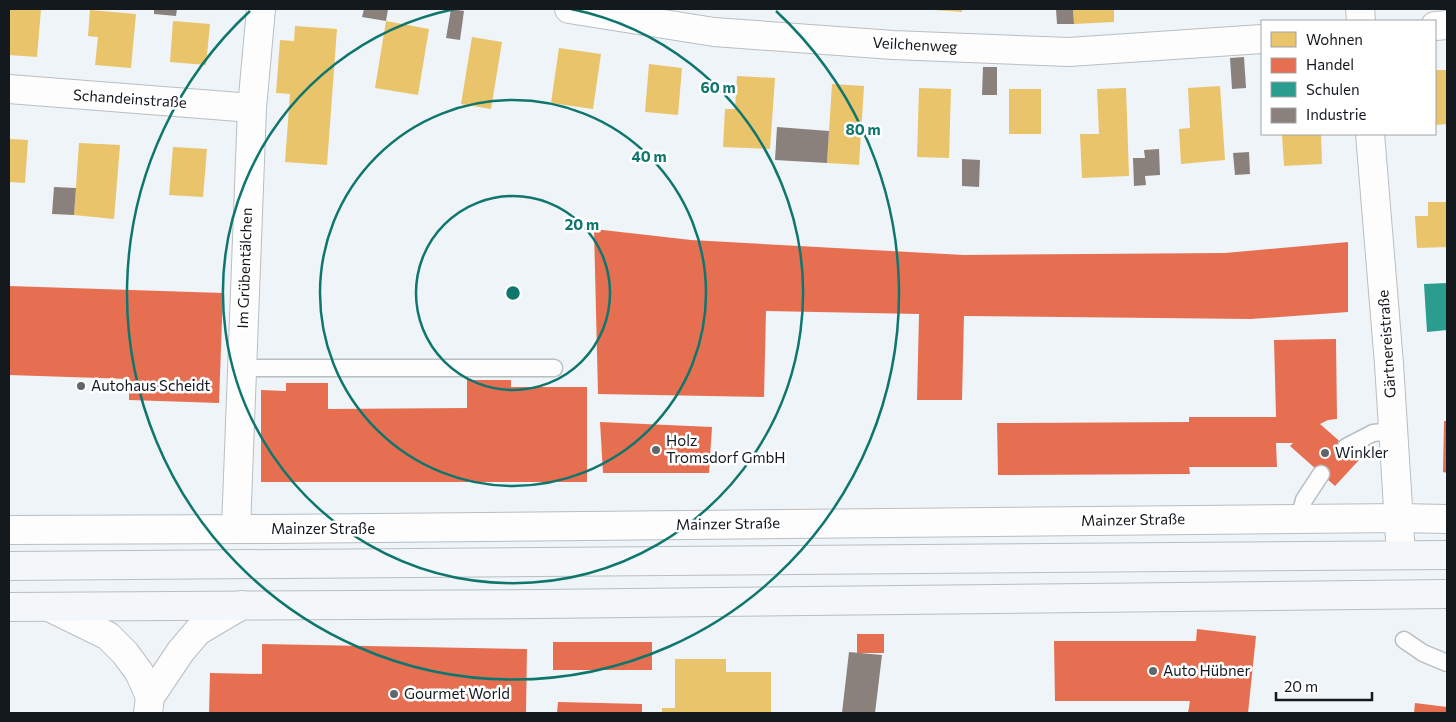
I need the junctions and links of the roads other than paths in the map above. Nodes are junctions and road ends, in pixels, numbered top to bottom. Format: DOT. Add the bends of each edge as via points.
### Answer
graph roads {
  1 [pos="261,9"];
  2 [pos="569,9"];
  3 [pos="1261,39"];
  4 [pos="9,89"];
  5 [pos="252,108"];
  6 [pos="1370,135"];
  7 [pos="241,368"];
  8 [pos="554,368"];
  9 [pos="1394,431"];
  10 [pos="1346,447"];
  11 [pos="1321,474"];
  12 [pos="1400,518"];
  13 [pos="1299,519"];
  14 [pos="1447,519"];
  15 [pos="236,528"];
  16 [pos="9,530"];
  17 [pos="1401,555"];
  18 [pos="1447,555"];
  19 [pos="9,566"];
  20 [pos="1447,594"];
  21 [pos="242,605"];
  22 [pos="9,607"];
  23 [pos="49,607"];
  24 [pos="1404,640"];
  25 [pos="1447,663"];
  26 [pos="149,705"];
  1 -- 5 [label="street, Im Grübentälchen"];
  2 -- 3 [label="street, Veilchenweg" via="714,32 902,45 1069,52"];
  4 -- 5 [label="street, Schandeinstraße"];
  5 -- 7 [label="street, Im Grübentälchen"];
  6 -- 9 [label="street, Gärtnereistraße"];
  7 -- 8 [label="lane"];
  7 -- 15 [label="street, Im Grübentälchen"];
  9 -- 10 [label="lane" via="1373,433"];
  9 -- 12 [label="street, Gärtnereistraße"];
  11 -- 13 [label="lane" via="1304,500"];
  12 -- 13 [label="street, Mainzer Straße"];
  12 -- 14 [label="street, Mainzer Straße"];
  12 -- 17 [label="street, Gärtnereistraße"];
  13 -- 15 [label="street, Mainzer Straße"];
  15 -- 16 [label="street, Mainzer Straße"];
  17 -- 18 [label="main road"];
  17 -- 19 [label="main road"];
  20 -- 21 [label="main road"];
  21 -- 23 [label="main road"];
  21 -- 26 [label="street" via="198,631"];
  22 -- 23 [label="main road"];
  23 -- 26 [label="street" via="108,636 139,672"];
  24 -- 25 [label="lane" via="1423,653"];
}
